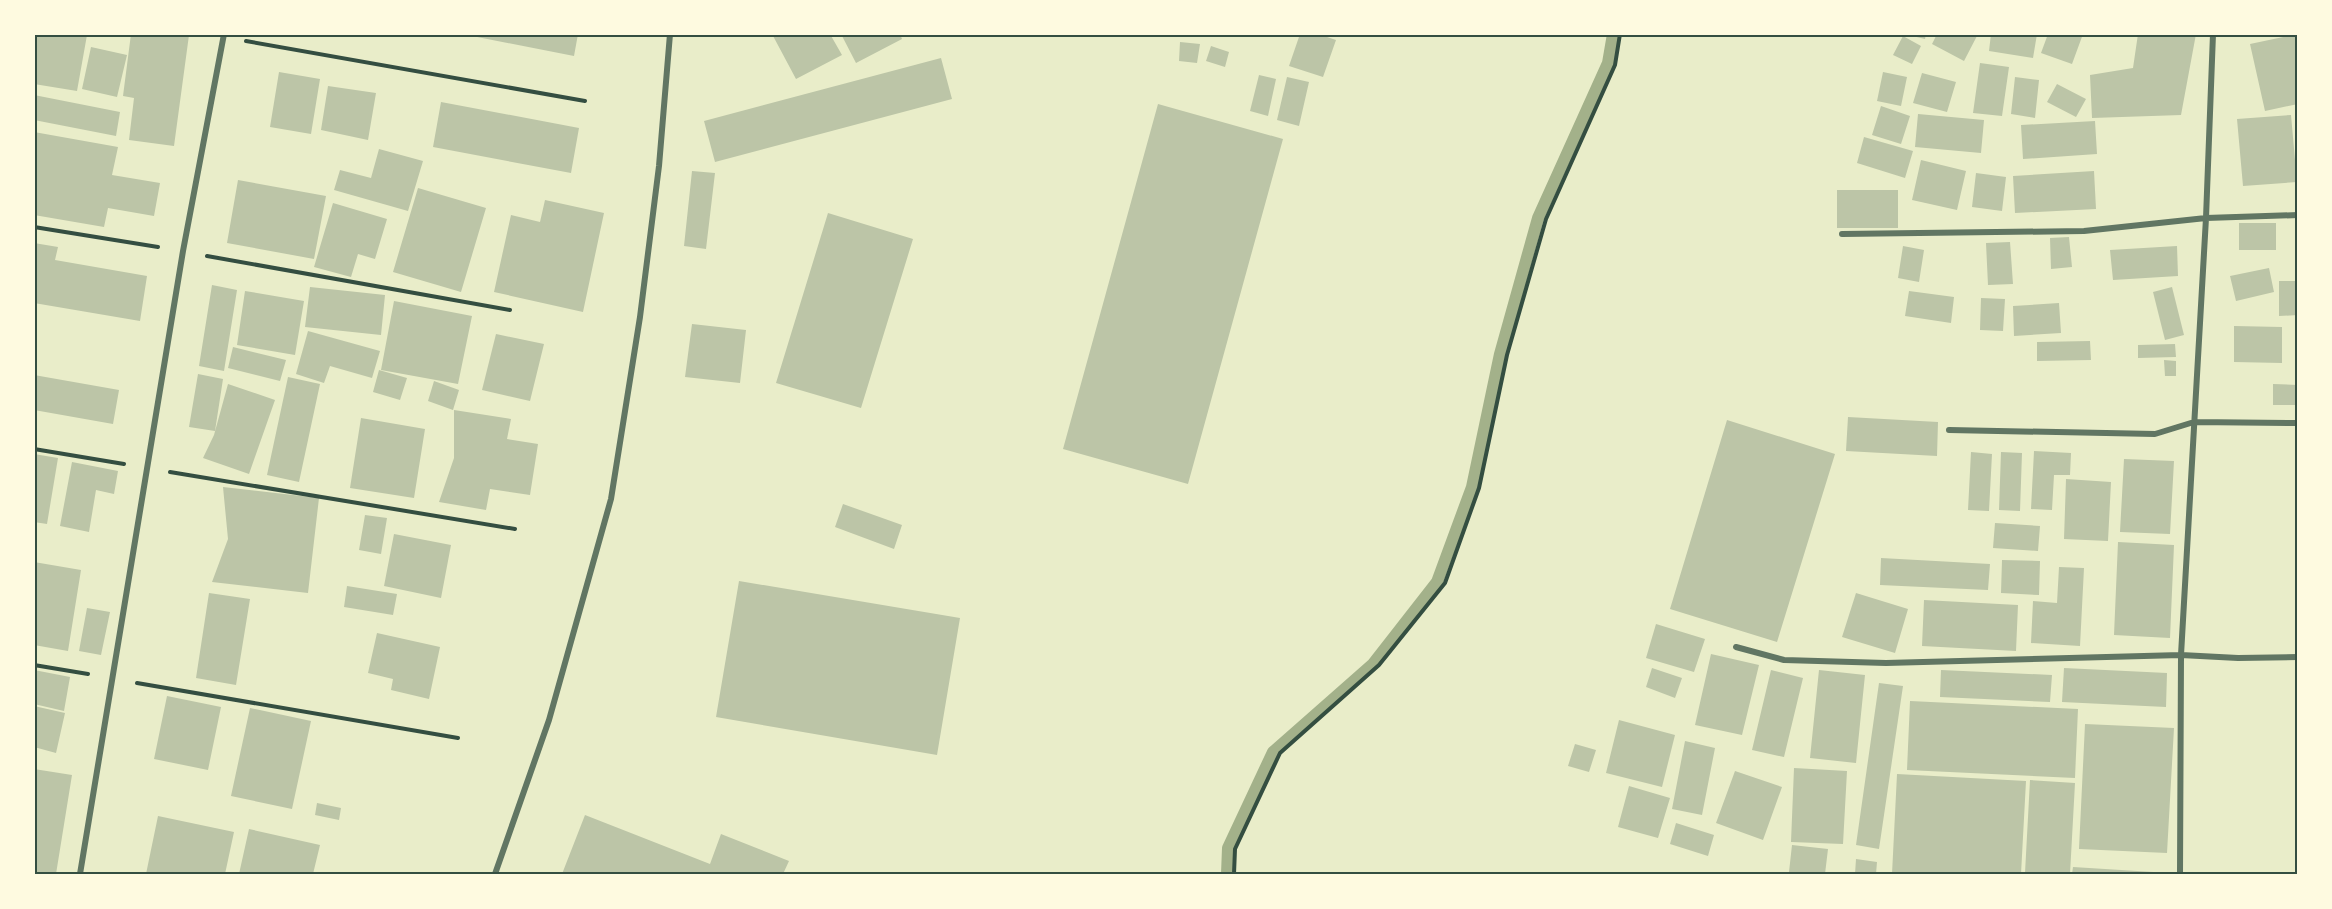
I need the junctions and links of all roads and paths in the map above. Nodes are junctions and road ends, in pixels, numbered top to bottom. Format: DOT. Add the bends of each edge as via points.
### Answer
graph roads {
  1 [pos="670,34"];
  2 [pos="1620,34"];
  3 [pos="2213,34"];
  4 [pos="224,36"];
  5 [pos="585,101"];
  6 [pos="2298,215"];
  7 [pos="2206,218"];
  8 [pos="34,227"];
  9 [pos="1842,234"];
  10 [pos="183,251"];
  11 [pos="510,310"];
  12 [pos="2194,422"];
  13 [pos="2298,423"];
  14 [pos="1949,430"];
  15 [pos="34,449"];
  16 [pos="146,468"];
  17 [pos="515,529"];
  18 [pos="1736,647"];
  19 [pos="2181,655"];
  20 [pos="2298,657"];
  21 [pos="34,665"];
  22 [pos="111,678"];
  23 [pos="459,738"];
  24 [pos="80,874"];
  25 [pos="495,874"];
  26 [pos="1234,874"];
  27 [pos="2180,874"];
  1 -- 25 [label="street" via="640,317 611,499 549,720"];
  2 -- 26 [label="path" via="1615,65 1546,219 1507,355 1479,488 1444,583 1379,665 1280,753 1235,849"];
  3 -- 7 [label="street"];
  4 -- 5 [label="path"];
  4 -- 10 [label="street"];
  6 -- 7 [label="street"];
  7 -- 9 [label="street" via="2084,231"];
  7 -- 12 [label="street"];
  8 -- 10 [label="path"];
  10 -- 11 [label="path"];
  10 -- 16 [label="street"];
  12 -- 13 [label="street"];
  12 -- 14 [label="street" via="2155,434"];
  12 -- 19 [label="street"];
  15 -- 16 [label="path"];
  16 -- 17 [label="path"];
  16 -- 22 [label="street"];
  18 -- 19 [label="street" via="1784,660 1886,663"];
  19 -- 20 [label="street"];
  19 -- 27 [label="street"];
  21 -- 22 [label="path"];
  22 -- 23 [label="path"];
  22 -- 24 [label="street"];
}
